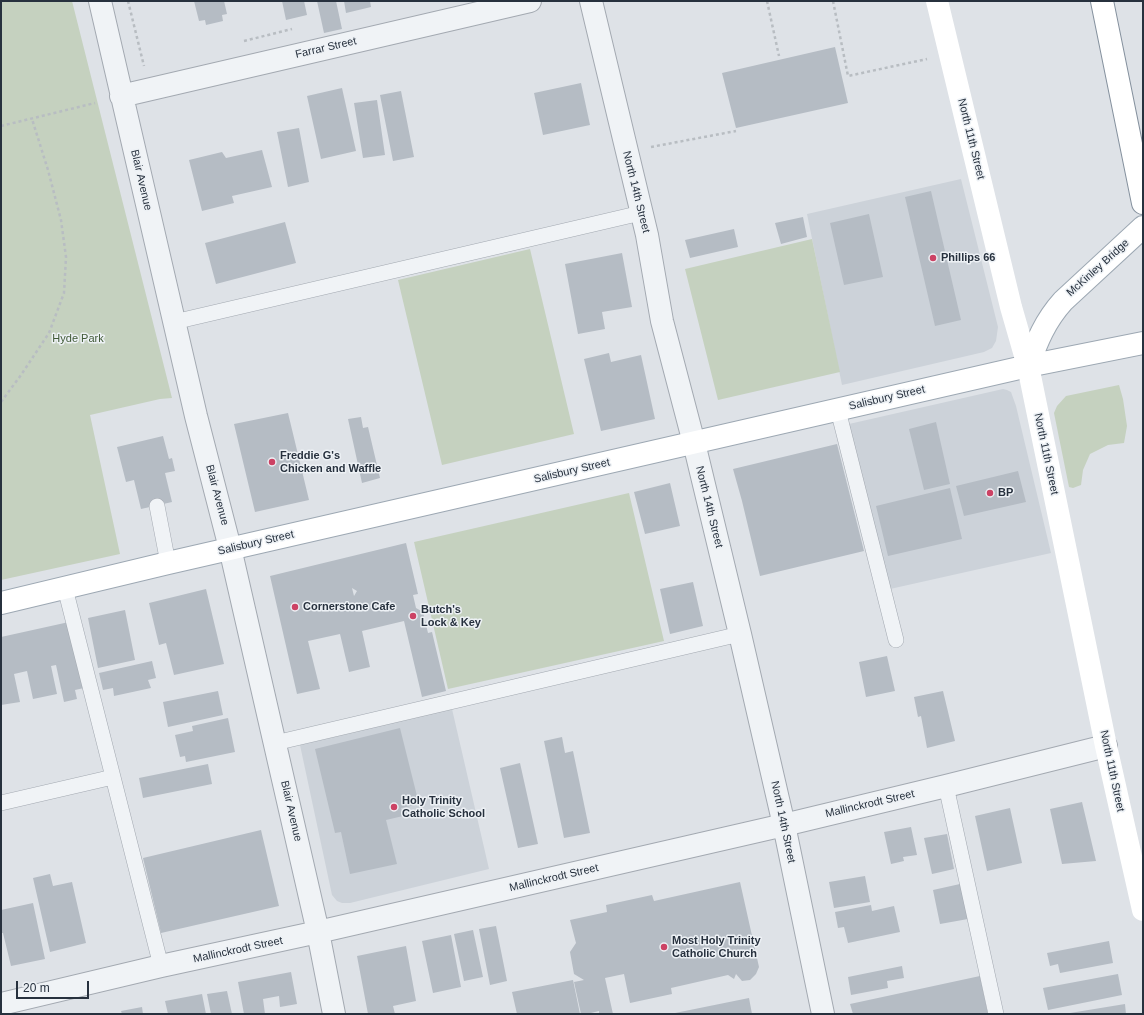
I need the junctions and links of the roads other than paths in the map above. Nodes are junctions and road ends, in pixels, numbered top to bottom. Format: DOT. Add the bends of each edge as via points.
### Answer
graph roads {
  1 [pos="100,1"];
  2 [pos="530,1"];
  3 [pos="591,1"];
  4 [pos="937,1"];
  5 [pos="1102,1"];
  6 [pos="122,96"];
  7 [pos="1143,202"];
  8 [pos="641,213"];
  9 [pos="1143,227"];
  10 [pos="174,322"];
  11 [pos="1143,343"];
  12 [pos="1028,366"];
  13 [pos="838,410"];
  14 [pos="694,443"];
  15 [pos="157,506"];
  16 [pos="230,548"];
  17 [pos="168,562"];
  18 [pos="65,588"];
  19 [pos="1,603"];
  20 [pos="740,634"];
  21 [pos="896,640"];
  22 [pos="275,744"];
  23 [pos="1106,746"];
  24 [pos="113,777"];
  25 [pos="946,786"];
  26 [pos="1,803"];
  27 [pos="784,824"];
  28 [pos="1143,910"];
  29 [pos="318,932"];
  30 [pos="161,966"];
  31 [pos="1,1004"];
  32 [pos="334,1014"];
  33 [pos="824,1014"];
  34 [pos="996,1014"];
  1 -- 6 [label="street, Blair Avenue"];
  2 -- 6 [label="street, Farrar Street"];
  3 -- 8 [label="street, North 14th Street"];
  4 -- 12 [label="main road, North 11th Street" via="1011,307"];
  5 -- 7 [label="main road"];
  6 -- 10 [label="street, Blair Avenue"];
  8 -- 10 [label="lane"];
  8 -- 14 [label="street, North 14th Street" via="662,321"];
  9 -- 12 [label="main road, McKinley Bridge" via="1054,310 1039,336"];
  10 -- 16 [label="street, Blair Avenue"];
  11 -- 12 [label="main road, Salisbury Street"];
  12 -- 13 [label="main road, Salisbury Street"];
  12 -- 23 [label="main road, North 11th Street"];
  13 -- 14 [label="main road, Salisbury Street"];
  13 -- 21 [label="lane"];
  14 -- 16 [label="main road, Salisbury Street"];
  14 -- 20 [label="street, North 14th Street"];
  15 -- 17 [label="lane"];
  16 -- 17 [label="main road, Salisbury Street"];
  16 -- 22 [label="street, Blair Avenue"];
  17 -- 18 [label="main road, Salisbury Street"];
  18 -- 19 [label="main road, Salisbury Street"];
  18 -- 24 [label="lane"];
  20 -- 22 [label="lane"];
  20 -- 27 [label="street, North 14th Street"];
  22 -- 29 [label="street, Blair Avenue"];
  23 -- 25 [label="street, Mallinckrodt Street"];
  23 -- 28 [label="main road, North 11th Street"];
  24 -- 26 [label="lane"];
  24 -- 30 [label="lane"];
  25 -- 27 [label="street, Mallinckrodt Street"];
  25 -- 34 [label="lane"];
  27 -- 29 [label="street, Mallinckrodt Street"];
  27 -- 33 [label="street, North 14th Street"];
  29 -- 30 [label="street, Mallinckrodt Street"];
  29 -- 32 [label="street, Blair Avenue"];
  30 -- 31 [label="street, Mallinckrodt Street"];
}
